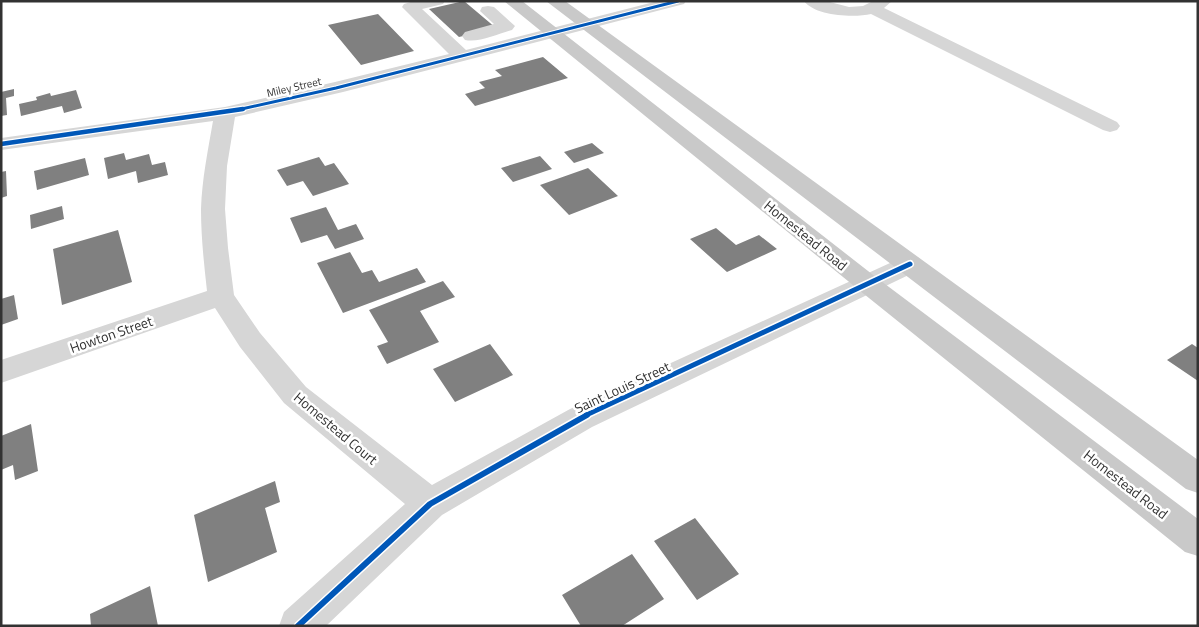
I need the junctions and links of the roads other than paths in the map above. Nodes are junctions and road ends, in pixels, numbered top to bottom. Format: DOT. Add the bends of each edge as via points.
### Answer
graph roads {
  1 [pos="437,1"];
  2 [pos="555,1"];
  3 [pos="614,1"];
  4 [pos="678,1"];
  5 [pos="812,1"];
  6 [pos="514,3"];
  7 [pos="877,5"];
  8 [pos="482,6"];
  9 [pos="592,15"];
  10 [pos="554,34"];
  11 [pos="448,42"];
  12 [pos="462,56"];
  13 [pos="225,113"];
  14 [pos="1110,126"];
  15 [pos="1,144"];
  16 [pos="910,264"];
  17 [pos="868,284"];
  18 [pos="221,296"];
  19 [pos="1,372"];
  20 [pos="1198,479"];
  21 [pos="430,504"];
  22 [pos="1198,540"];
  23 [pos="298,626"];
  1 -- 11 [label="street" via="410,7"];
  2 -- 9 [label="main road"];
  3 -- 9 [label="street"];
  4 -- 9 [label="street"];
  5 -- 7 [label="street" via="844,12 858,12"];
  6 -- 8 [label="street"];
  6 -- 10 [label="main road, Homestead Road"];
  7 -- 14 [label="street"];
  8 -- 11 [label="street" via="506,26"];
  9 -- 10 [label="street, Miley Street"];
  9 -- 16 [label="main road"];
  10 -- 12 [label="street, Miley Street"];
  10 -- 17 [label="main road, Homestead Road"];
  11 -- 12 [label="street"];
  12 -- 13 [label="street, Miley Street"];
  13 -- 15 [label="street, Miley Street"];
  13 -- 18 [label="street, Homestead Court" via="213,210"];
  16 -- 17 [label="street, Saint Louis Street"];
  16 -- 20 [label="main road"];
  17 -- 21 [label="street, Saint Louis Street" via="581,418"];
  17 -- 22 [label="main road, Homestead Road"];
  18 -- 19 [label="street, Howton Street"];
  18 -- 21 [label="street, Homestead Court" via="250,340 295,395"];
  21 -- 23 [label="street, Saint Louis Street"];
}
